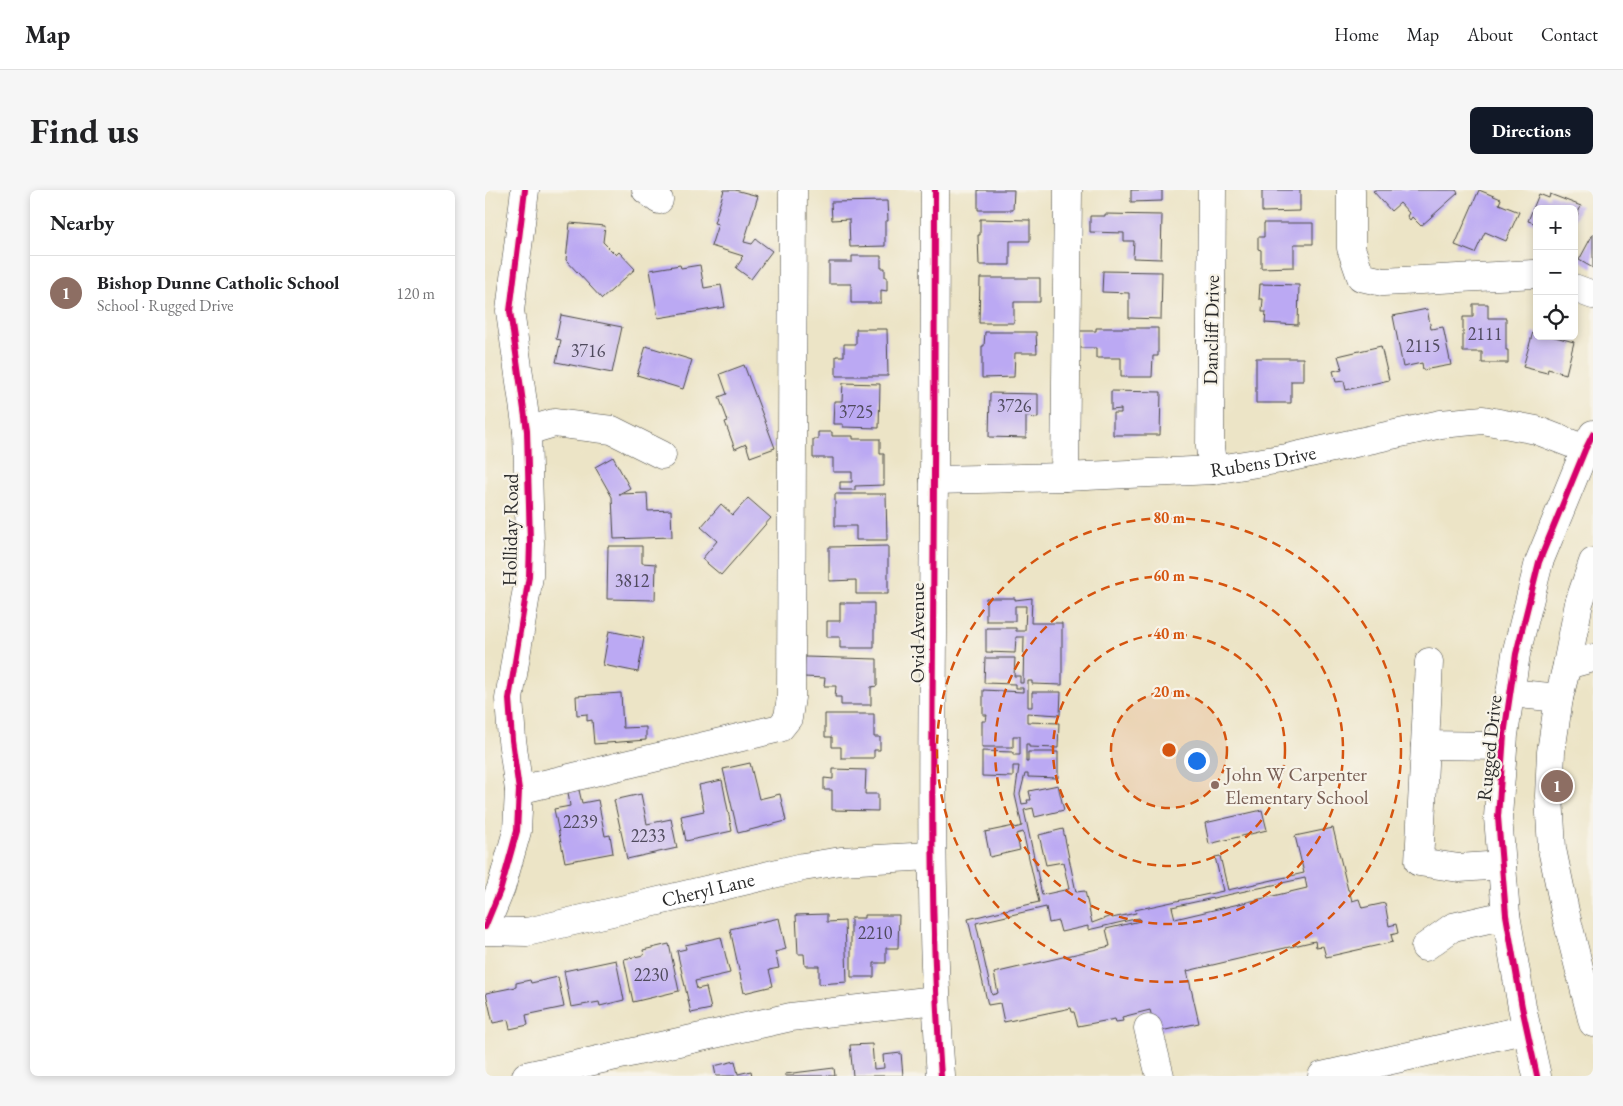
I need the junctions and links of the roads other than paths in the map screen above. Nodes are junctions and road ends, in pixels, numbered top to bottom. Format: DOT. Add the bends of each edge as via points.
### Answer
graph roads {
  1 [pos="525,190"];
  2 [pos="793,190"];
  3 [pos="935,190"];
  4 [pos="1068,190"];
  5 [pos="1212,190"];
  6 [pos="1351,190"];
  7 [pos="1533,274"];
  8 [pos="1578,289"];
  9 [pos="1593,295"];
  10 [pos="527,431"];
  11 [pos="1590,445"];
  12 [pos="662,455"];
  13 [pos="1213,470"];
  14 [pos="1065,477"];
  15 [pos="934,480"];
  16 [pos="1593,562"];
  17 [pos="1580,661"];
  18 [pos="1429,662"];
  19 [pos="1511,693"];
  20 [pos="1559,698"];
  21 [pos="1425,745"];
  22 [pos="1503,746"];
  23 [pos="519,790"];
  24 [pos="931,856"];
  25 [pos="1502,866"];
  26 [pos="1506,915"];
  27 [pos="485,927"];
  28 [pos="485,931"];
  29 [pos="1425,948"];
  30 [pos="935,1000"];
  31 [pos="1593,1023"];
  32 [pos="1148,1028"];
  33 [pos="1527,1029"];
  34 [pos="526,1076"];
  35 [pos="941,1076"];
  36 [pos="1159,1076"];
  37 [pos="1322,1076"];
  38 [pos="1537,1076"];
  1 -- 10 [label="street, Holliday Road" via="510,311"];
  2 -- 23 [label="street" via="791,687 788,718 780,728"];
  3 -- 15 [label="street, Ovid Avenue"];
  4 -- 14 [label="street"];
  5 -- 13 [label="street, Dancliff Drive" via="1210,447"];
  6 -- 7 [label="street" via="1351,248 1361,276 1383,282"];
  8 -- 9 [label="street"];
  10 -- 12 [label="street" via="554,423 612,430"];
  10 -- 23 [label="street, Holliday Road" via="529,576 509,699"];
  11 -- 13 [label="street, Rubens Drive" via="1483,420 1441,424 1287,458"];
  11 -- 19 [label="street, Rugged Drive" via="1539,562"];
  13 -- 14 [label="street, Rubens Drive"];
  14 -- 15 [label="street, Rubens Drive"];
  15 -- 24 [label="street, Ovid Avenue"];
  16 -- 17 [label="street" via="1579,603"];
  17 -- 20 [label="street"];
  18 -- 21 [label="street"];
  19 -- 20 [label="street"];
  19 -- 22 [label="street, Rugged Drive"];
  20 -- 31 [label="street" via="1551,752 1552,849"];
  21 -- 22 [label="street"];
  21 -- 25 [label="street" via="1419,862 1459,868"];
  22 -- 25 [label="street, Rugged Drive" via="1498,817"];
  23 -- 27 [label="street, Holliday Road" via="517,831 501,888"];
  24 -- 28 [label="street, Cheryl Lane" via="850,860 803,867 527,932"];
  24 -- 30 [label="street, Ovid Avenue"];
  25 -- 26 [label="street, Rugged Drive"];
  26 -- 29 [label="street" via="1453,927"];
  26 -- 33 [label="street, Rugged Drive"];
  30 -- 34 [label="street" via="791,1017"];
  30 -- 35 [label="street, Ovid Avenue"];
  32 -- 36 [label="street"];
  33 -- 37 [label="street"];
  33 -- 38 [label="street, Rugged Drive"];
}
